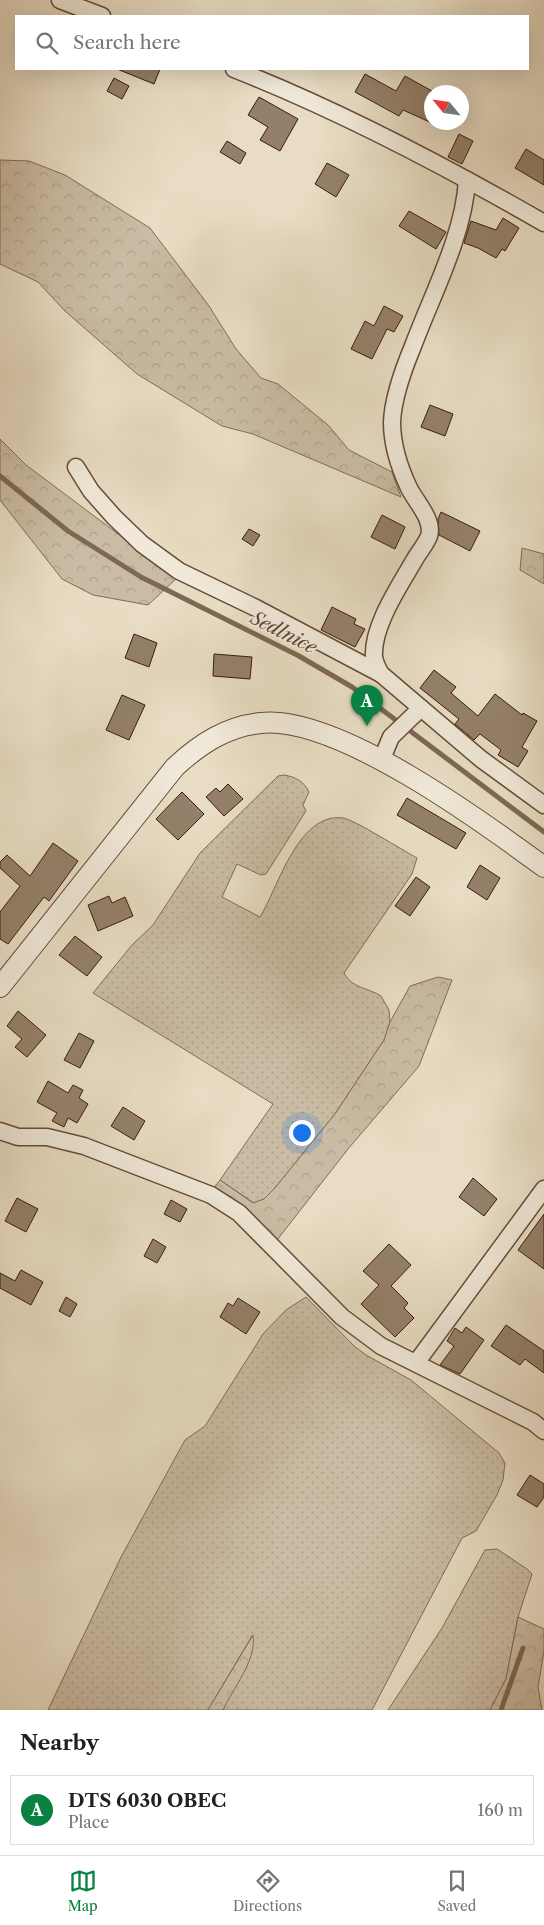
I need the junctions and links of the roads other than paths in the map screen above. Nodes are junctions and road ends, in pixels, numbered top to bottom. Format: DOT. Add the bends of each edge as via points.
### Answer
graph roads {
  1 [pos="60,0"];
  2 [pos="99,15"];
  3 [pos="236,70"];
  4 [pos="466,180"];
  5 [pos="544,224"];
  6 [pos="76,467"];
  7 [pos="381,674"];
  8 [pos="416,712"];
  9 [pos="381,761"];
  10 [pos="544,805"];
  11 [pos="544,867"];
  12 [pos="0,987"];
  13 [pos="0,1131"];
  14 [pos="544,1189"];
  15 [pos="416,1363"];
  16 [pos="544,1431"];
  1 -- 2 [label="street"];
  3 -- 4 [label="street" via="339,115"];
  4 -- 5 [label="street"];
  4 -- 7 [label="street" via="466,198 453,243 404,367 394,408 393,435 400,463 429,529 429,536 394,596 380,628 374,658"];
  6 -- 7 [label="street" via="91,491 114,517 142,544 179,571"];
  7 -- 8 [label="street"];
  8 -- 9 [label="street" via="391,737"];
  8 -- 10 [label="street"];
  9 -- 11 [label="street" via="471,814"];
  9 -- 12 [label="street" via="315,731 281,723 244,726 210,739 175,767"];
  13 -- 15 [label="street" via="18,1137 47,1138 84,1146 211,1195 239,1213 348,1322 381,1346"];
  14 -- 15 [label="street"];
  15 -- 16 [label="street" via="526,1418"];
}
